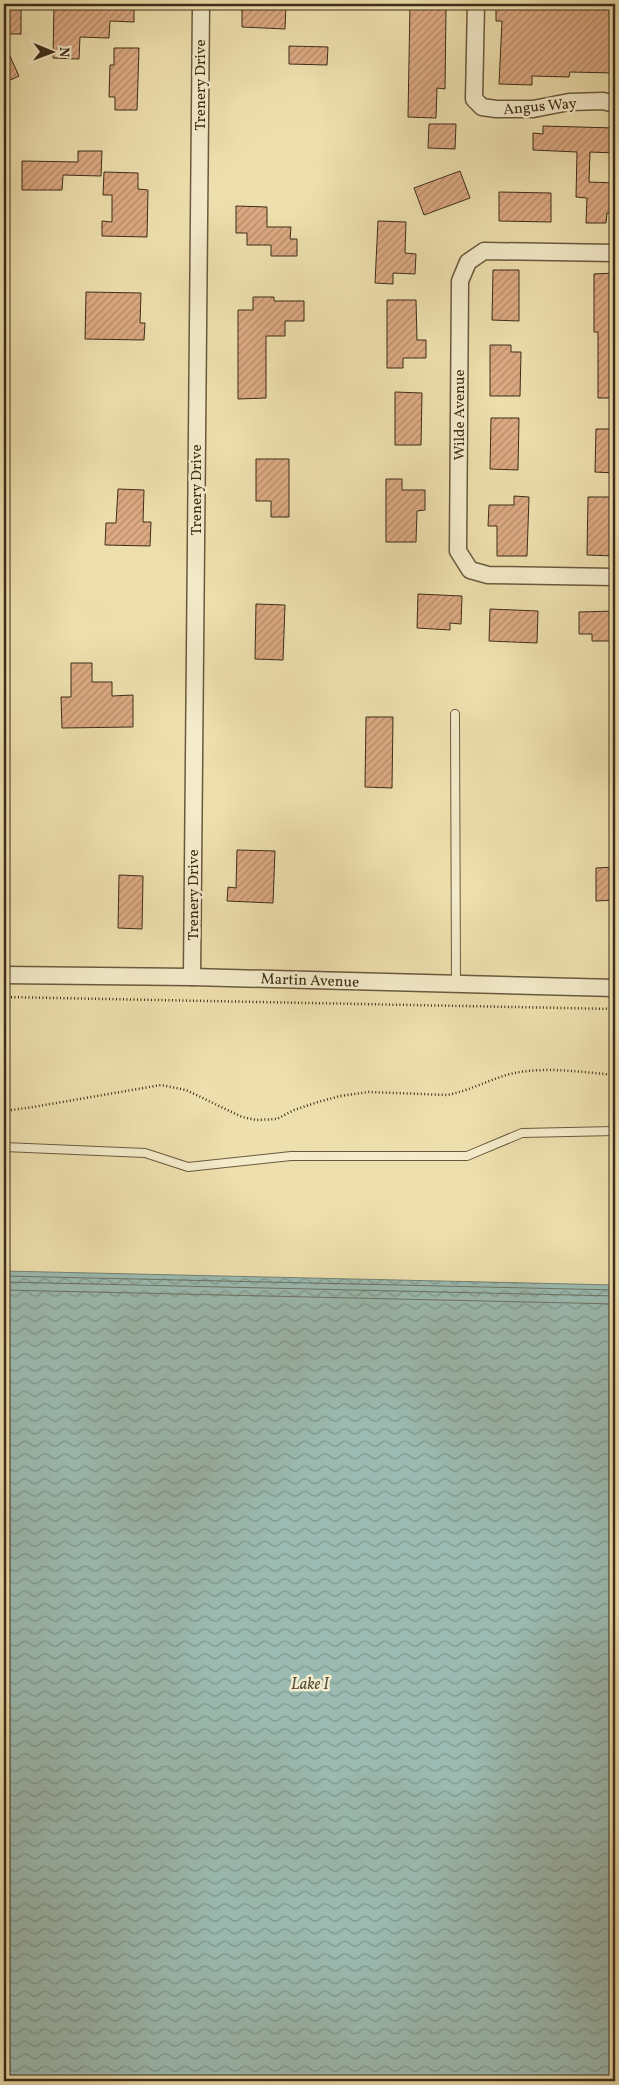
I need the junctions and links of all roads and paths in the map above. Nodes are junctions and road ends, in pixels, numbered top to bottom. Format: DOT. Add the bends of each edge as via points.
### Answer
graph roads {
  1 [pos="200,4"];
  2 [pos="476,4"];
  3 [pos="615,104"];
  4 [pos="615,253"];
  5 [pos="615,577"];
  6 [pos="455,714"];
  7 [pos="4,975"];
  8 [pos="192,977"];
  9 [pos="456,984"];
  10 [pos="615,988"];
  11 [pos="4,997"];
  12 [pos="615,1009"];
  13 [pos="615,1075"];
  14 [pos="4,1111"];
  15 [pos="615,1131"];
  16 [pos="4,1147"];
  1 -- 8 [label="street, Trenery Drive"];
  2 -- 3 [label="street, Angus Way" via="474,99 482,107 533,109 568,102"];
  4 -- 5 [label="street, Wilde Avenue" via="484,252 468,262 460,281 458,551 470,570 488,575"];
  6 -- 9 [label="lane"];
  7 -- 8 [label="street, Martin Avenue"];
  8 -- 9 [label="street, Martin Avenue"];
  9 -- 10 [label="street, Martin Avenue"];
  11 -- 12 [label="path"];
  13 -- 14 [label="path" via="563,1071 513,1074 447,1095 369,1092 318,1102 269,1120 242,1117 186,1090 161,1085"];
  15 -- 16 [label="lane" via="522,1133 467,1156 291,1156 188,1167 145,1153"];
}
